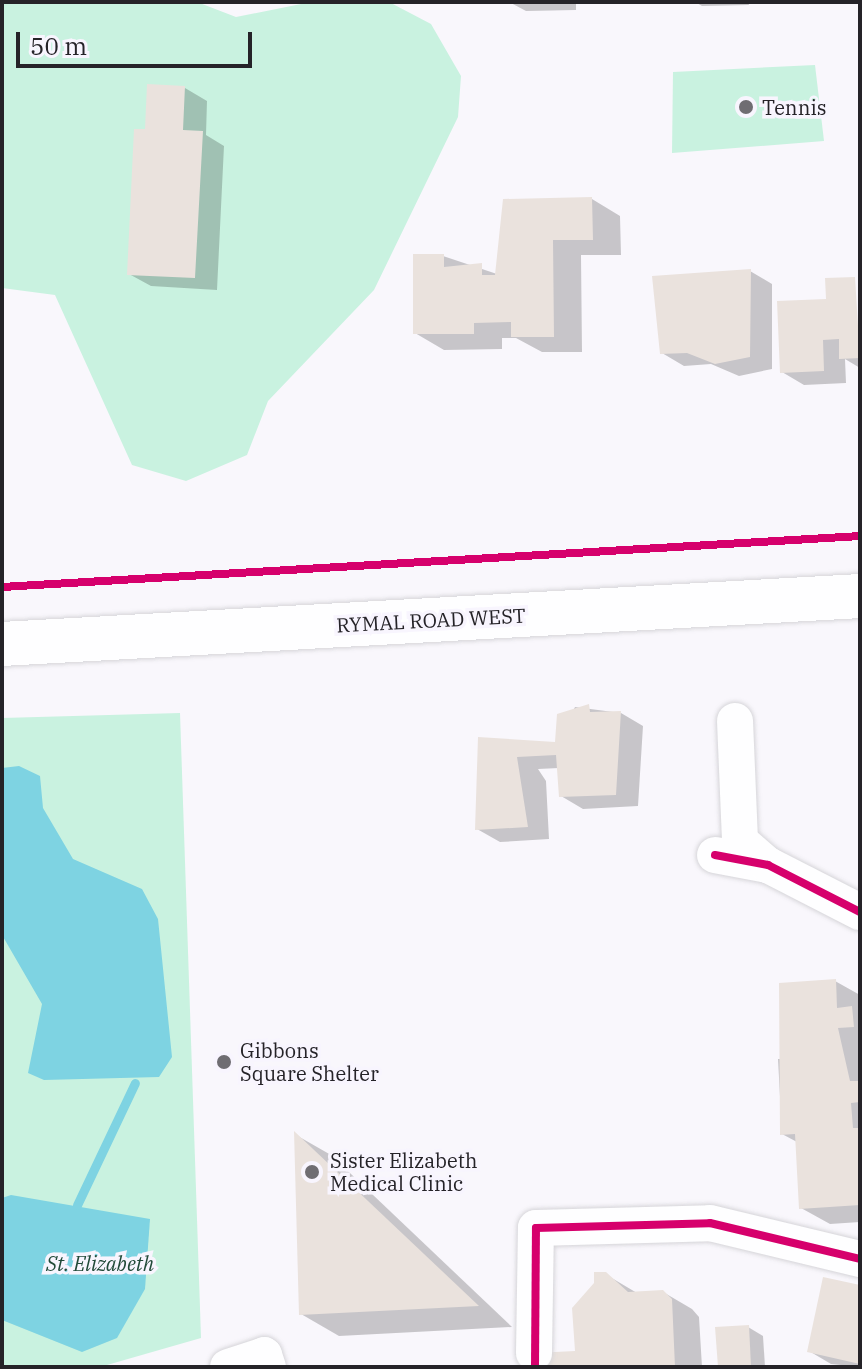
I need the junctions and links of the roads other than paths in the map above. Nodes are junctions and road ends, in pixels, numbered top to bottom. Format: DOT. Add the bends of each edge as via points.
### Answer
graph roads {
  1 [pos="860,596"];
  2 [pos="2,644"];
  3 [pos="735,721"];
  4 [pos="715,855"];
  5 [pos="768,865"];
  6 [pos="860,912"];
  7 [pos="860,1259"];
  8 [pos="534,1353"];
  9 [pos="228,1367"];
  10 [pos="268,1367"];
  1 -- 2 [label="main road, RYMAL ROAD WEST"];
  3 -- 5 [label="street" via="740,841"];
  4 -- 5 [label="street"];
  5 -- 6 [label="street"];
  7 -- 8 [label="street" via="710,1223 536,1228"];
  9 -- 10 [label="street" via="264,1355"];
}
